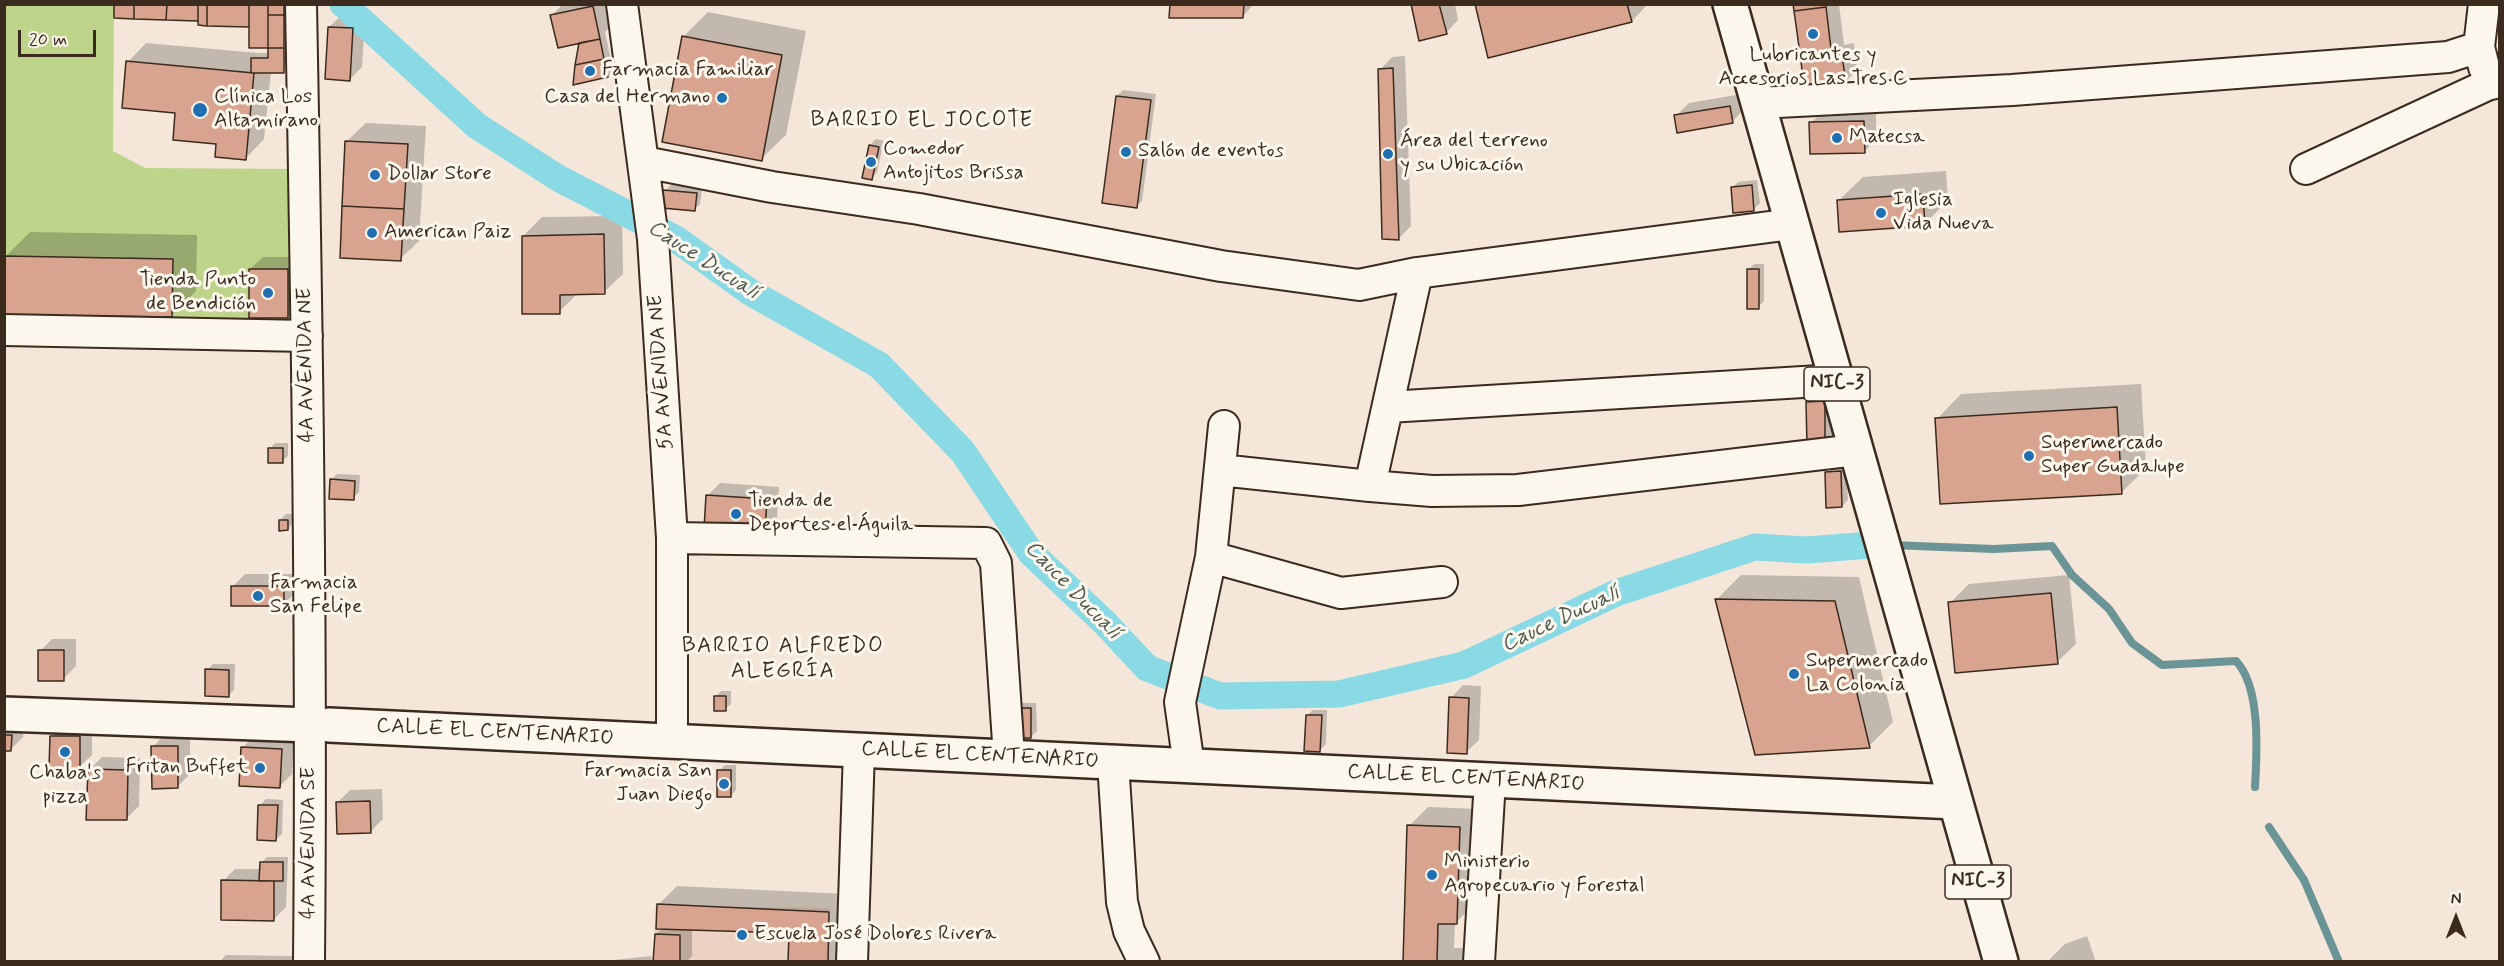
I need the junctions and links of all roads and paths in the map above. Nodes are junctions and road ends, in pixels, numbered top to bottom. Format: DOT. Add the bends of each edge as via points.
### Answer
graph roads {
  1 [pos="301,4"];
  2 [pos="622,4"];
  3 [pos="1730,4"];
  4 [pos="2484,4"];
  5 [pos="2480,47"];
  6 [pos="2493,83"];
  7 [pos="1758,103"];
  8 [pos="644,162"];
  9 [pos="2306,170"];
  10 [pos="1792,224"];
  11 [pos="1417,273"];
  12 [pos="4,330"];
  13 [pos="307,336"];
  14 [pos="1836,380"];
  15 [pos="1388,407"];
  16 [pos="1224,426"];
  17 [pos="1856,450"];
  18 [pos="1220,470"];
  19 [pos="1370,486"];
  20 [pos="672,538"];
  21 [pos="1211,556"];
  22 [pos="1442,582"];
  23 [pos="4,714"];
  24 [pos="320,725"];
  25 [pos="672,741"];
  26 [pos="859,750"];
  27 [pos="1009,757"];
  28 [pos="1113,762"];
  29 [pos="1189,766"];
  30 [pos="1490,780"];
  31 [pos="1955,802"];
  32 [pos="309,962"];
  33 [pos="852,962"];
  34 [pos="1144,962"];
  35 [pos="1479,962"];
  36 [pos="2001,962"];
  1 -- 13 [label="street, 4A AVENIDA NE"];
  2 -- 8 [label="street, 5A AVENIDA NE"];
  3 -- 7 [label="main road, NIC-3"];
  4 -- 5 [label="street"];
  5 -- 6 [label="street"];
  5 -- 7 [label="street" via="2448,57 2012,90"];
  6 -- 9 [label="street"];
  7 -- 10 [label="main road, NIC-3"];
  8 -- 11 [label="street" via="1221,266 1359,285"];
  8 -- 20 [label="street, 5A AVENIDA NE" via="652,225"];
  10 -- 11 [label="street"];
  10 -- 14 [label="main road, NIC-3"];
  11 -- 15 [label="street"];
  12 -- 13 [label="street"];
  13 -- 24 [label="street, 4A AVENIDA NE"];
  14 -- 15 [label="street"];
  14 -- 17 [label="main road, NIC-3"];
  15 -- 19 [label="street"];
  16 -- 18 [label="street"];
  17 -- 19 [label="street" via="1518,490 1432,491"];
  17 -- 31 [label="main road, NIC-3"];
  18 -- 19 [label="street"];
  18 -- 21 [label="street"];
  20 -- 25 [label="street, 5A AVENIDA NE"];
  20 -- 27 [label="street" via="986,543 996,563"];
  21 -- 22 [label="street" via="1341,593"];
  21 -- 29 [label="street" via="1180,702"];
  23 -- 24 [label="main road, CALLE EL CENTENARIO"];
  24 -- 25 [label="main road, CALLE EL CENTENARIO"];
  24 -- 32 [label="street, 4A AVENIDA SE"];
  25 -- 26 [label="main road, CALLE EL CENTENARIO"];
  26 -- 27 [label="main road, CALLE EL CENTENARIO"];
  26 -- 33 [label="street"];
  27 -- 28 [label="main road, CALLE EL CENTENARIO"];
  28 -- 29 [label="main road, CALLE EL CENTENARIO"];
  28 -- 34 [label="street" via="1122,902 1129,931"];
  29 -- 30 [label="main road, CALLE EL CENTENARIO"];
  30 -- 31 [label="main road, CALLE EL CENTENARIO"];
  30 -- 35 [label="street"];
  31 -- 36 [label="main road, NIC-3"];
}
